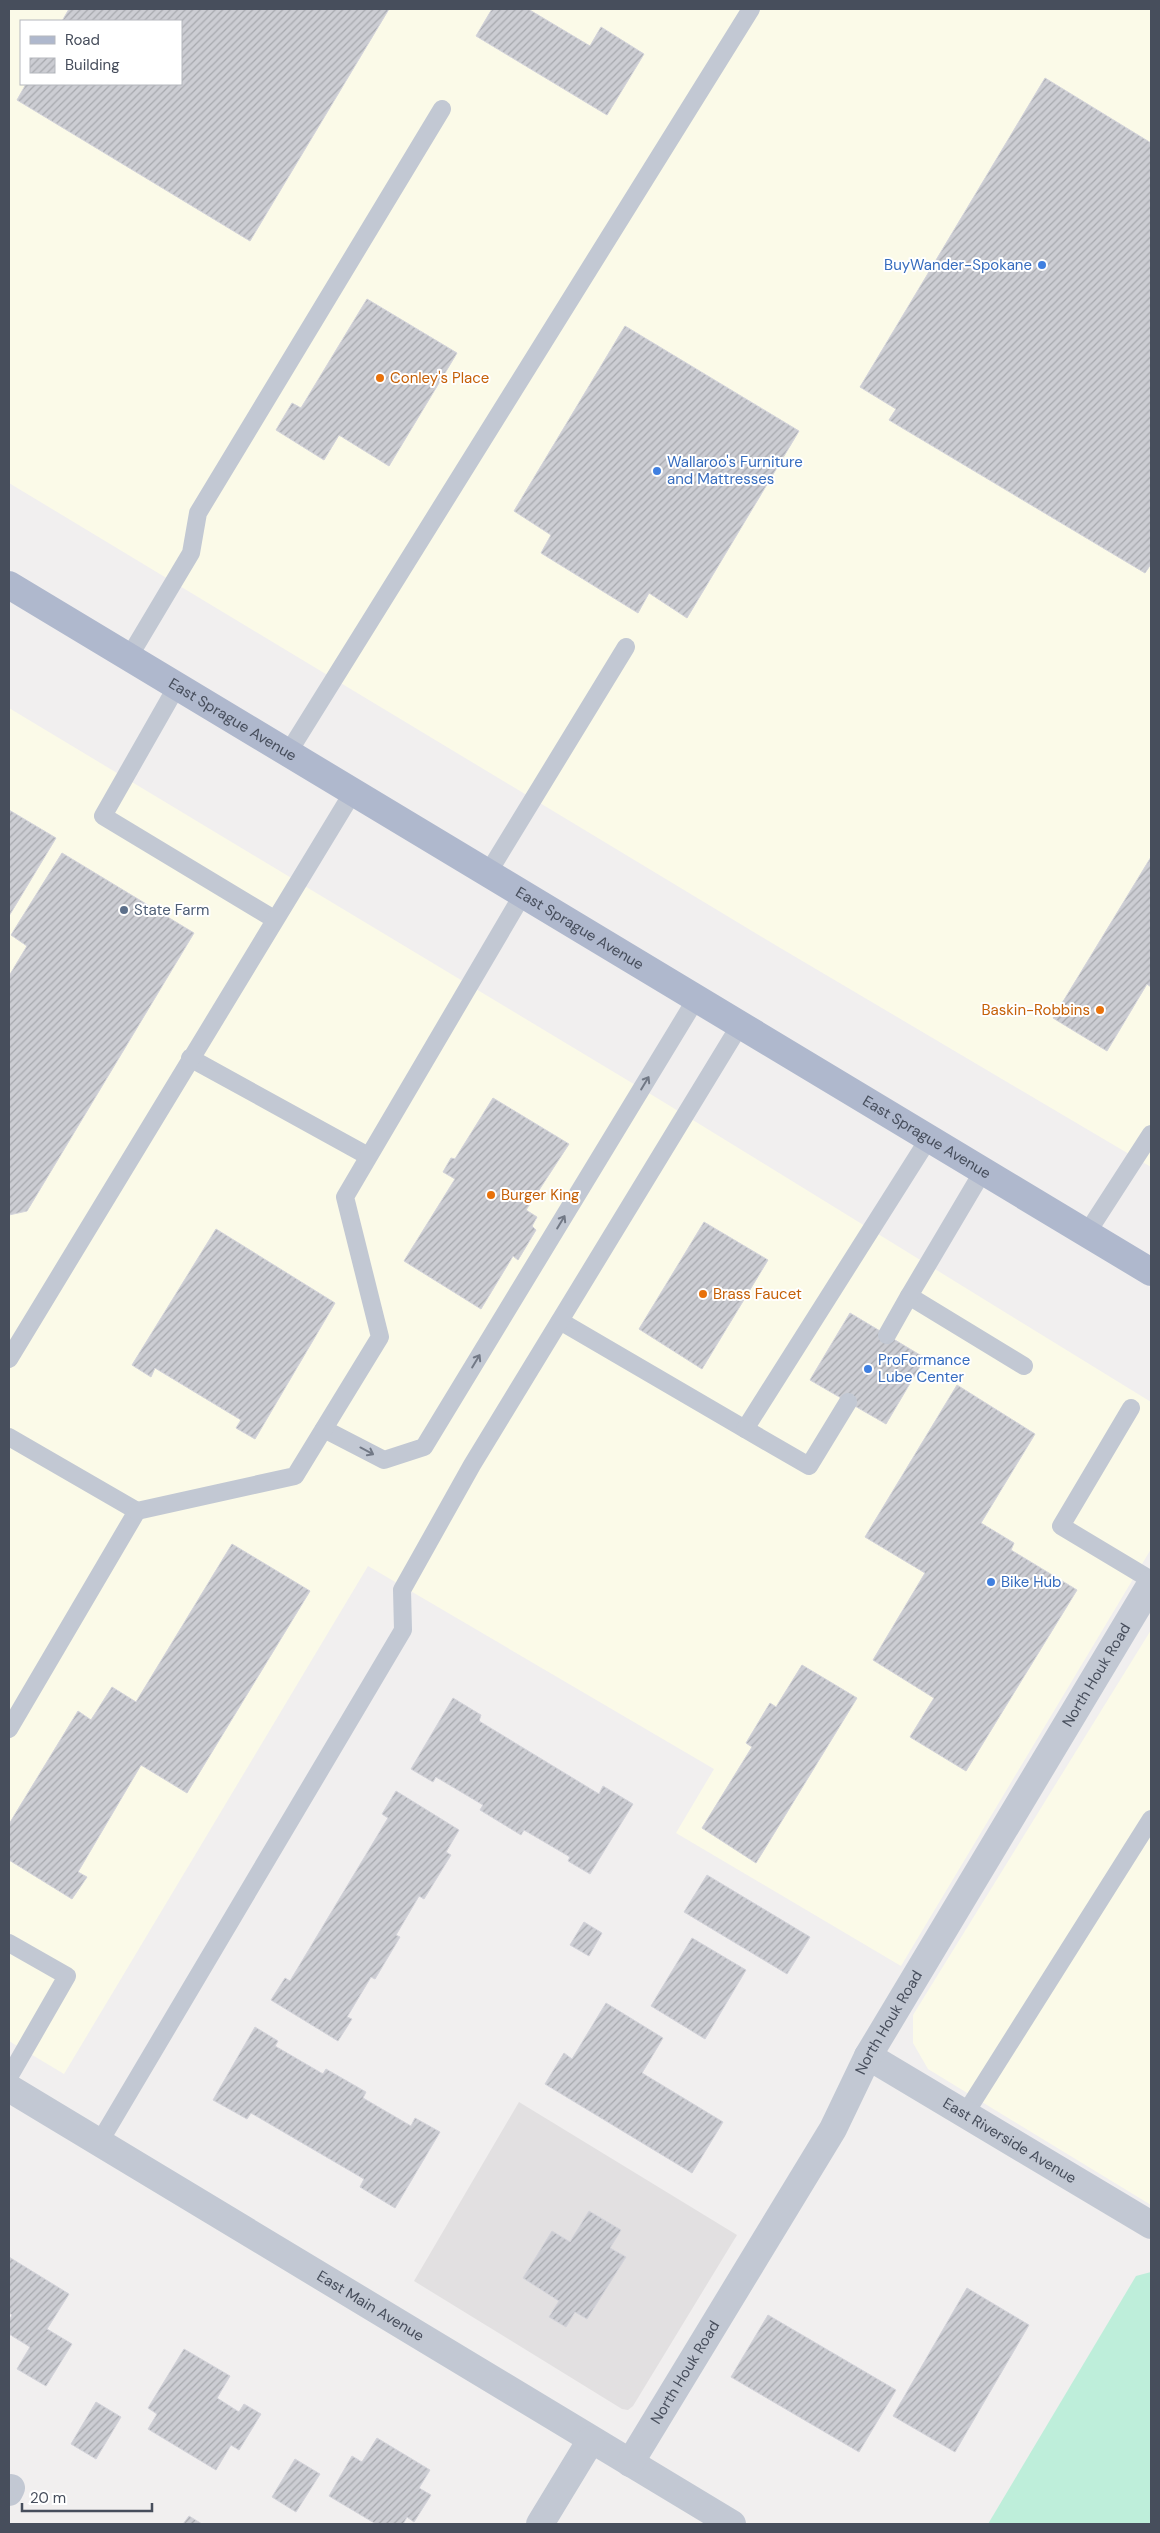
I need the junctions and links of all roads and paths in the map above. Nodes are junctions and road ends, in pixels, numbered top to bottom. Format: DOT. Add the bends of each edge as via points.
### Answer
graph roads {
  1 [pos="751,9"];
  2 [pos="442,109"];
  3 [pos="9,585"];
  4 [pos="626,648"];
  5 [pos="129,657"];
  6 [pos="177,686"];
  7 [pos="288,753"];
  8 [pos="353,792"];
  9 [pos="488,873"];
  10 [pos="523,894"];
  11 [pos="274,919"];
  12 [pos="696,998"];
  13 [pos="740,1025"];
  14 [pos="190,1058"];
  15 [pos="1151,1134"];
  16 [pos="929,1138"];
  17 [pos="368,1156"];
  18 [pos="982,1170"];
  19 [pos="1087,1233"];
  20 [pos="1151,1272"];
  21 [pos="909,1296"];
  22 [pos="560,1321"];
  23 [pos="887,1335"];
  24 [pos="9,1359"];
  25 [pos="1024,1366"];
  26 [pos="848,1402"];
  27 [pos="1132,1408"];
  28 [pos="324,1429"];
  29 [pos="745,1429"];
  30 [pos="9,1437"];
  31 [pos="137,1511"];
  32 [pos="1151,1580"];
  33 [pos="1151,1584"];
  34 [pos="9,1729"];
  35 [pos="1151,1819"];
  36 [pos="9,1943"];
  37 [pos="868,2056"];
  38 [pos="9,2077"];
  39 [pos="9,2088"];
  40 [pos="965,2114"];
  41 [pos="99,2143"];
  42 [pos="1151,2225"];
  43 [pos="591,2440"];
  44 [pos="630,2464"];
  45 [pos="540,2524"];
  46 [pos="732,2524"];
  1 -- 7 [label="lane"];
  2 -- 5 [label="lane" via="198,513 191,552"];
  3 -- 5 [label="main road, East Sprague Avenue"];
  4 -- 9 [label="lane"];
  5 -- 6 [label="main road, East Sprague Avenue"];
  6 -- 7 [label="main road, East Sprague Avenue"];
  6 -- 11 [label="lane" via="103,816"];
  7 -- 8 [label="main road, East Sprague Avenue"];
  8 -- 9 [label="main road, East Sprague Avenue"];
  8 -- 11 [label="lane"];
  9 -- 10 [label="main road, East Sprague Avenue"];
  10 -- 12 [label="main road, East Sprague Avenue"];
  10 -- 17 [label="lane"];
  11 -- 14 [label="lane"];
  12 -- 13 [label="main road, East Sprague Avenue"];
  28 -- 12 [label="lane, one-way" via="384,1460 424,1448"];
  13 -- 16 [label="main road, East Sprague Avenue"];
  13 -- 22 [label="lane"];
  14 -- 17 [label="lane"];
  14 -- 24 [label="lane"];
  15 -- 19 [label="lane"];
  16 -- 18 [label="main road, East Sprague Avenue"];
  16 -- 29 [label="lane"];
  17 -- 28 [label="lane" via="345,1197 380,1337"];
  18 -- 19 [label="main road, East Sprague Avenue"];
  18 -- 21 [label="lane"];
  19 -- 20 [label="main road, East Sprague Avenue"];
  21 -- 23 [label="lane"];
  21 -- 25 [label="lane"];
  22 -- 29 [label="lane"];
  22 -- 41 [label="lane" via="472,1465 402,1590 403,1630"];
  26 -- 29 [label="lane" via="809,1466"];
  27 -- 32 [label="lane" via="1061,1526"];
  28 -- 31 [label="lane" via="295,1476"];
  30 -- 31 [label="lane"];
  31 -- 34 [label="lane"];
  33 -- 37 [label="street, North Houk Road"];
  35 -- 40 [label="lane"];
  36 -- 38 [label="lane" via="67,1976"];
  37 -- 40 [label="street, East Riverside Avenue"];
  37 -- 44 [label="street, North Houk Road" via="833,2129"];
  39 -- 41 [label="street, East Main Avenue"];
  40 -- 42 [label="street, East Riverside Avenue"];
  41 -- 43 [label="street, East Main Avenue"];
  43 -- 44 [label="street, East Main Avenue"];
  43 -- 45 [label="street"];
  44 -- 46 [label="street, East Main Avenue"];
}
